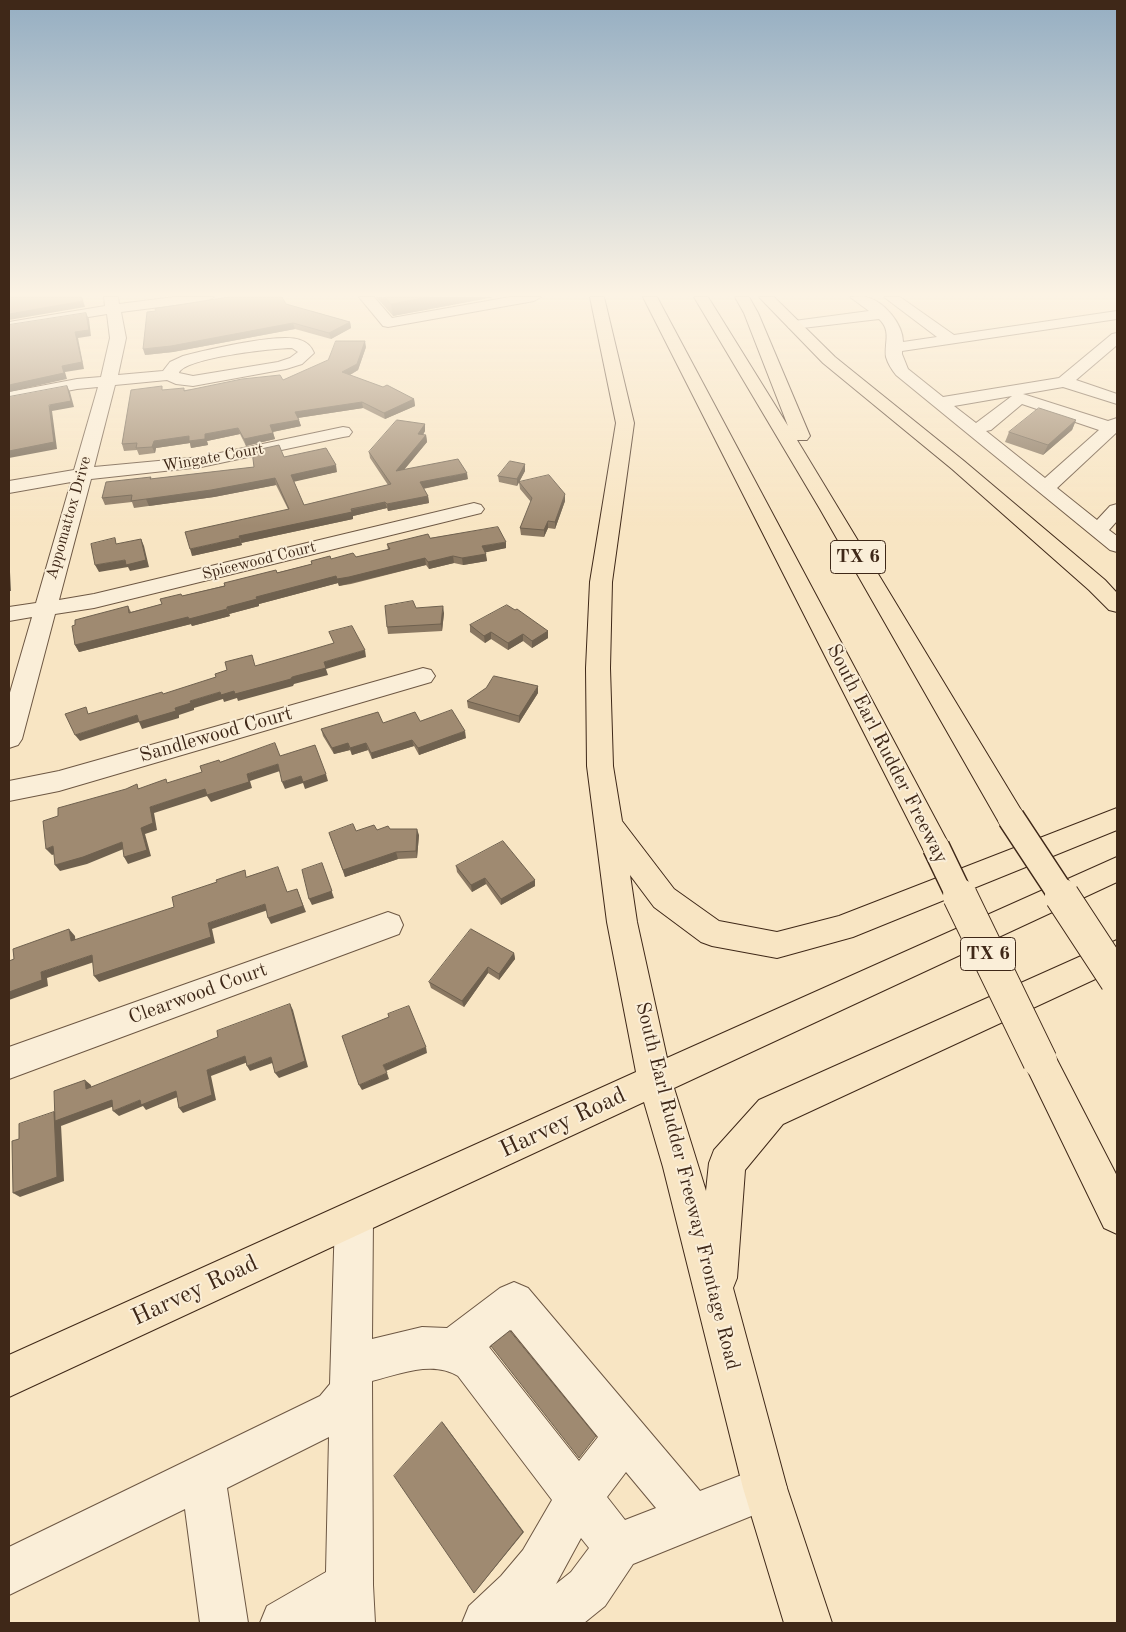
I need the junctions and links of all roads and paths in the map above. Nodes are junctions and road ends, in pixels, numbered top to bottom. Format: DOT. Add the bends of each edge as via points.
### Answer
graph roads {
  1 [pos="110,373"];
  2 [pos="238,373"];
  3 [pos="614,373"];
  4 [pos="690,373"];
  5 [pos="747,373"];
  6 [pos="775,373"];
  7 [pos="845,373"];
  8 [pos="905,373"];
  9 [pos="1070,373"];
  10 [pos="172,375"];
  11 [pos="108,381"];
  12 [pos="1057,383"];
  13 [pos="1097,392"];
  14 [pos="9,397"];
  15 [pos="1019,397"];
  16 [pos="1117,399"];
  17 [pos="939,403"];
  18 [pos="1070,415"];
  19 [pos="1114,425"];
  20 [pos="972,430"];
  21 [pos="343,432"];
  22 [pos="82,474"];
  23 [pos="9,487"];
  24 [pos="1045,488"];
  25 [pos="474,509"];
  26 [pos="830,509"];
  27 [pos="1117,510"];
  28 [pos="1098,530"];
  29 [pos="1117,546"];
  30 [pos="1117,605"];
  31 [pos="44,608"];
  32 [pos="9,614"];
  33 [pos="423,676"];
  34 [pos="9,739"];
  35 [pos="9,791"];
  36 [pos="1117,819"];
  37 [pos="608,824"];
  38 [pos="1117,869"];
  39 [pos="388,925"];
  40 [pos="1117,954"];
  41 [pos="1117,980"];
  42 [pos="9,1063"];
  43 [pos="655,1081"];
  44 [pos="1117,1215"];
  45 [pos="354,1219"];
  46 [pos="716,1299"];
  47 [pos="453,1349"];
  48 [pos="513,1354"];
  49 [pos="352,1375"];
  50 [pos="9,1376"];
  51 [pos="540,1387"];
  52 [pos="571,1425"];
  53 [pos="625,1438"];
  54 [pos="203,1476"];
  55 [pos="765,1488"];
  56 [pos="579,1497"];
  57 [pos="692,1517"];
  58 [pos="618,1547"];
  59 [pos="9,1572"];
  60 [pos="350,1604"];
  61 [pos="224,1623"];
  62 [pos="284,1623"];
  63 [pos="486,1623"];
  64 [pos="546,1623"];
  65 [pos="808,1623"];
  1 -- 11 [label="street, Appomattox Drive"];
  2 -- 10 [label="street" via="193,381 176,379"];
  3 -- 37 [label="main road, South Earl Rudder Freeway Frontage Road" via="625,423 601,582 598,668 600,766"];
  4 -- 44 [label="main road, South Earl Rudder Freeway / TX 6, bridge" via="936,847"];
  5 -- 26 [label="main road, TX 6"];
  6 -- 26 [label="main road"];
  7 -- 30 [label="main road" via="958,464"];
  8 -- 17 [label="street"];
  9 -- 12 [label="street"];
  10 -- 11 [label="street"];
  11 -- 14 [label="street"];
  11 -- 22 [label="street, Appomattox Drive"];
  12 -- 13 [label="street"];
  12 -- 15 [label="street"];
  12 -- 15 [label="street" via="1048,390"];
  13 -- 16 [label="street"];
  13 -- 18 [label="street"];
  15 -- 17 [label="street"];
  15 -- 18 [label="street"];
  15 -- 20 [label="street" via="985,426"];
  17 -- 20 [label="street"];
  18 -- 19 [label="street"];
  19 -- 24 [label="street"];
  20 -- 24 [label="street"];
  21 -- 22 [label="street, Wingate Court" via="201,462"];
  22 -- 23 [label="street, Wingate Court"];
  22 -- 31 [label="street, Appomattox Drive"];
  24 -- 28 [label="street"];
  25 -- 31 [label="street, Spicewood Court" via="94,601"];
  26 -- 41 [label="main road, TX 6, bridge" via="1011,818"];
  27 -- 28 [label="street"];
  28 -- 29 [label="street"];
  31 -- 32 [label="street, Spicewood Court"];
  31 -- 34 [label="street, Appomattox Drive"];
  33 -- 35 [label="street, Sandlewood Court" via="59,781"];
  36 -- 37 [label="main road" via="842,928 778,945 712,933 664,898"];
  37 -- 43 [label="main road, South Earl Rudder Freeway Frontage Road" via="622,922"];
  38 -- 43 [label="main road, Harvey Road"];
  39 -- 42 [label="street, Clearwood Court"];
  40 -- 46 [label="main road" via="771,1112 727,1163"];
  43 -- 45 [label="main road, Harvey Road"];
  43 -- 46 [label="main road, South Earl Rudder Freeway Frontage Road"];
  45 -- 49 [label="street"];
  45 -- 50 [label="main road, Harvey Road"];
  46 -- 55 [label="main road, South Earl Rudder Freeway Frontage Road"];
  47 -- 48 [label="street" via="473,1362"];
  47 -- 48 [label="street" via="514,1302"];
  47 -- 49 [label="street" via="422,1348"];
  48 -- 51 [label="street"];
  48 -- 51 [label="street"];
  49 -- 54 [label="street" via="345,1399 335,1411"];
  49 -- 60 [label="street"];
  51 -- 52 [label="street"];
  51 -- 52 [label="street"];
  52 -- 53 [label="street"];
  52 -- 56 [label="street"];
  53 -- 56 [label="street"];
  53 -- 57 [label="street"];
  54 -- 59 [label="street"];
  54 -- 61 [label="street"];
  55 -- 57 [label="street"];
  55 -- 65 [label="main road, South Earl Rudder Freeway Frontage Road"];
  56 -- 58 [label="street"];
  56 -- 63 [label="street" via="540,1567"];
  57 -- 58 [label="street"];
  58 -- 64 [label="street" via="588,1589"];
  60 -- 62 [label="street"];
}
